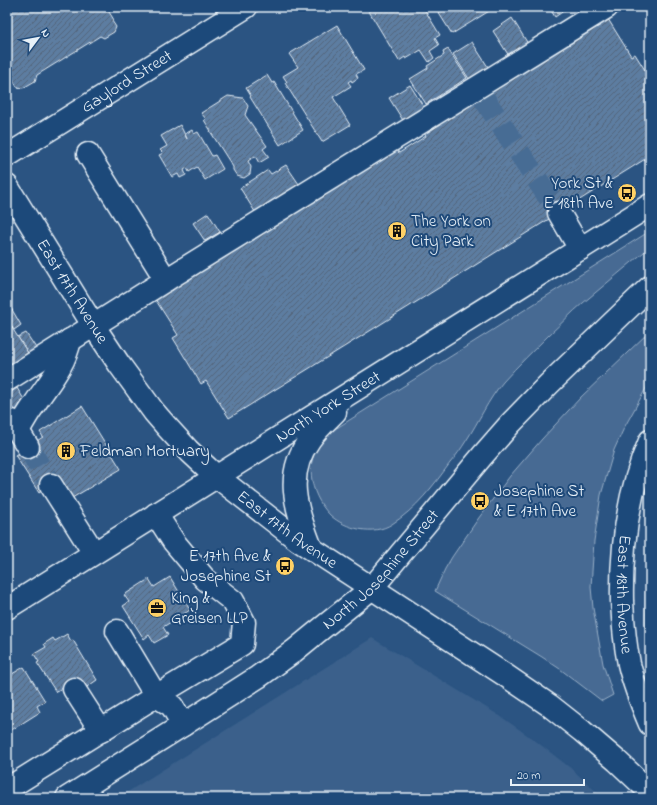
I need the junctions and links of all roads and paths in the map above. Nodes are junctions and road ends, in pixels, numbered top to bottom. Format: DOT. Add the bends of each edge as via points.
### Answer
graph roads {
  1 [pos="246,7"];
  2 [pos="607,7"];
  3 [pos="88,154"];
  4 [pos="7,156"];
  5 [pos="7,186"];
  6 [pos="650,205"];
  7 [pos="559,213"];
  8 [pos="580,249"];
  9 [pos="166,280"];
  10 [pos="650,287"];
  11 [pos="93,325"];
  12 [pos="70,340"];
  13 [pos="372,379"];
  14 [pos="7,380"];
  15 [pos="19,433"];
  16 [pos="650,441"];
  17 [pos="216,476"];
  18 [pos="52,485"];
  19 [pos="156,514"];
  20 [pos="311,548"];
  21 [pos="94,553"];
  22 [pos="372,588"];
  23 [pos="7,608"];
  24 [pos="117,631"];
  25 [pos="74,689"];
  26 [pos="156,696"];
  27 [pos="650,724"];
  28 [pos="183,725"];
  29 [pos="100,731"];
  30 [pos="7,789"];
  31 [pos="650,792"];
  32 [pos="67,798"];
  1 -- 4 [label="main road, Gaylord Street"];
  2 -- 9 [label="main road" via="480,92"];
  3 -- 9 [label="main road"];
  5 -- 11 [label="main road, East 17th Avenue"];
  6 -- 8 [label="main road, North York Street"];
  7 -- 8 [label="main road"];
  8 -- 13 [label="main road, North York Street"];
  9 -- 11 [label="main road"];
  10 -- 22 [label="main road, North Josephine Street" via="516,419"];
  11 -- 12 [label="main road"];
  11 -- 17 [label="main road, East 17th Avenue" via="154,412 188,450"];
  12 -- 14 [label="main road"];
  12 -- 15 [label="main road" via="59,370 31,409"];
  13 -- 17 [label="main road, North York Street"];
  13 -- 20 [label="main road" via="320,427 309,440 297,464 296,502"];
  16 -- 27 [label="main road, East 18th Avenue" via="641,463 626,526 622,587 629,664"];
  17 -- 19 [label="main road, North York Street"];
  17 -- 20 [label="main road, East 17th Avenue"];
  18 -- 21 [label="main road"];
  19 -- 21 [label="main road, North York Street"];
  19 -- 26 [label="main road" via="174,542 205,580 233,601 244,622 242,644"];
  20 -- 22 [label="main road, East 17th Avenue"];
  21 -- 23 [label="main road, North York Street"];
  22 -- 28 [label="main road, North Josephine Street" via="294,651"];
  22 -- 31 [label="main road, East 17th Avenue" via="549,705 582,730"];
  24 -- 26 [label="main road"];
  25 -- 29 [label="main road"];
  26 -- 28 [label="main road" via="172,706"];
  26 -- 29 [label="main road"];
  28 -- 32 [label="main road, North Josephine Street"];
  29 -- 30 [label="main road"];
}
